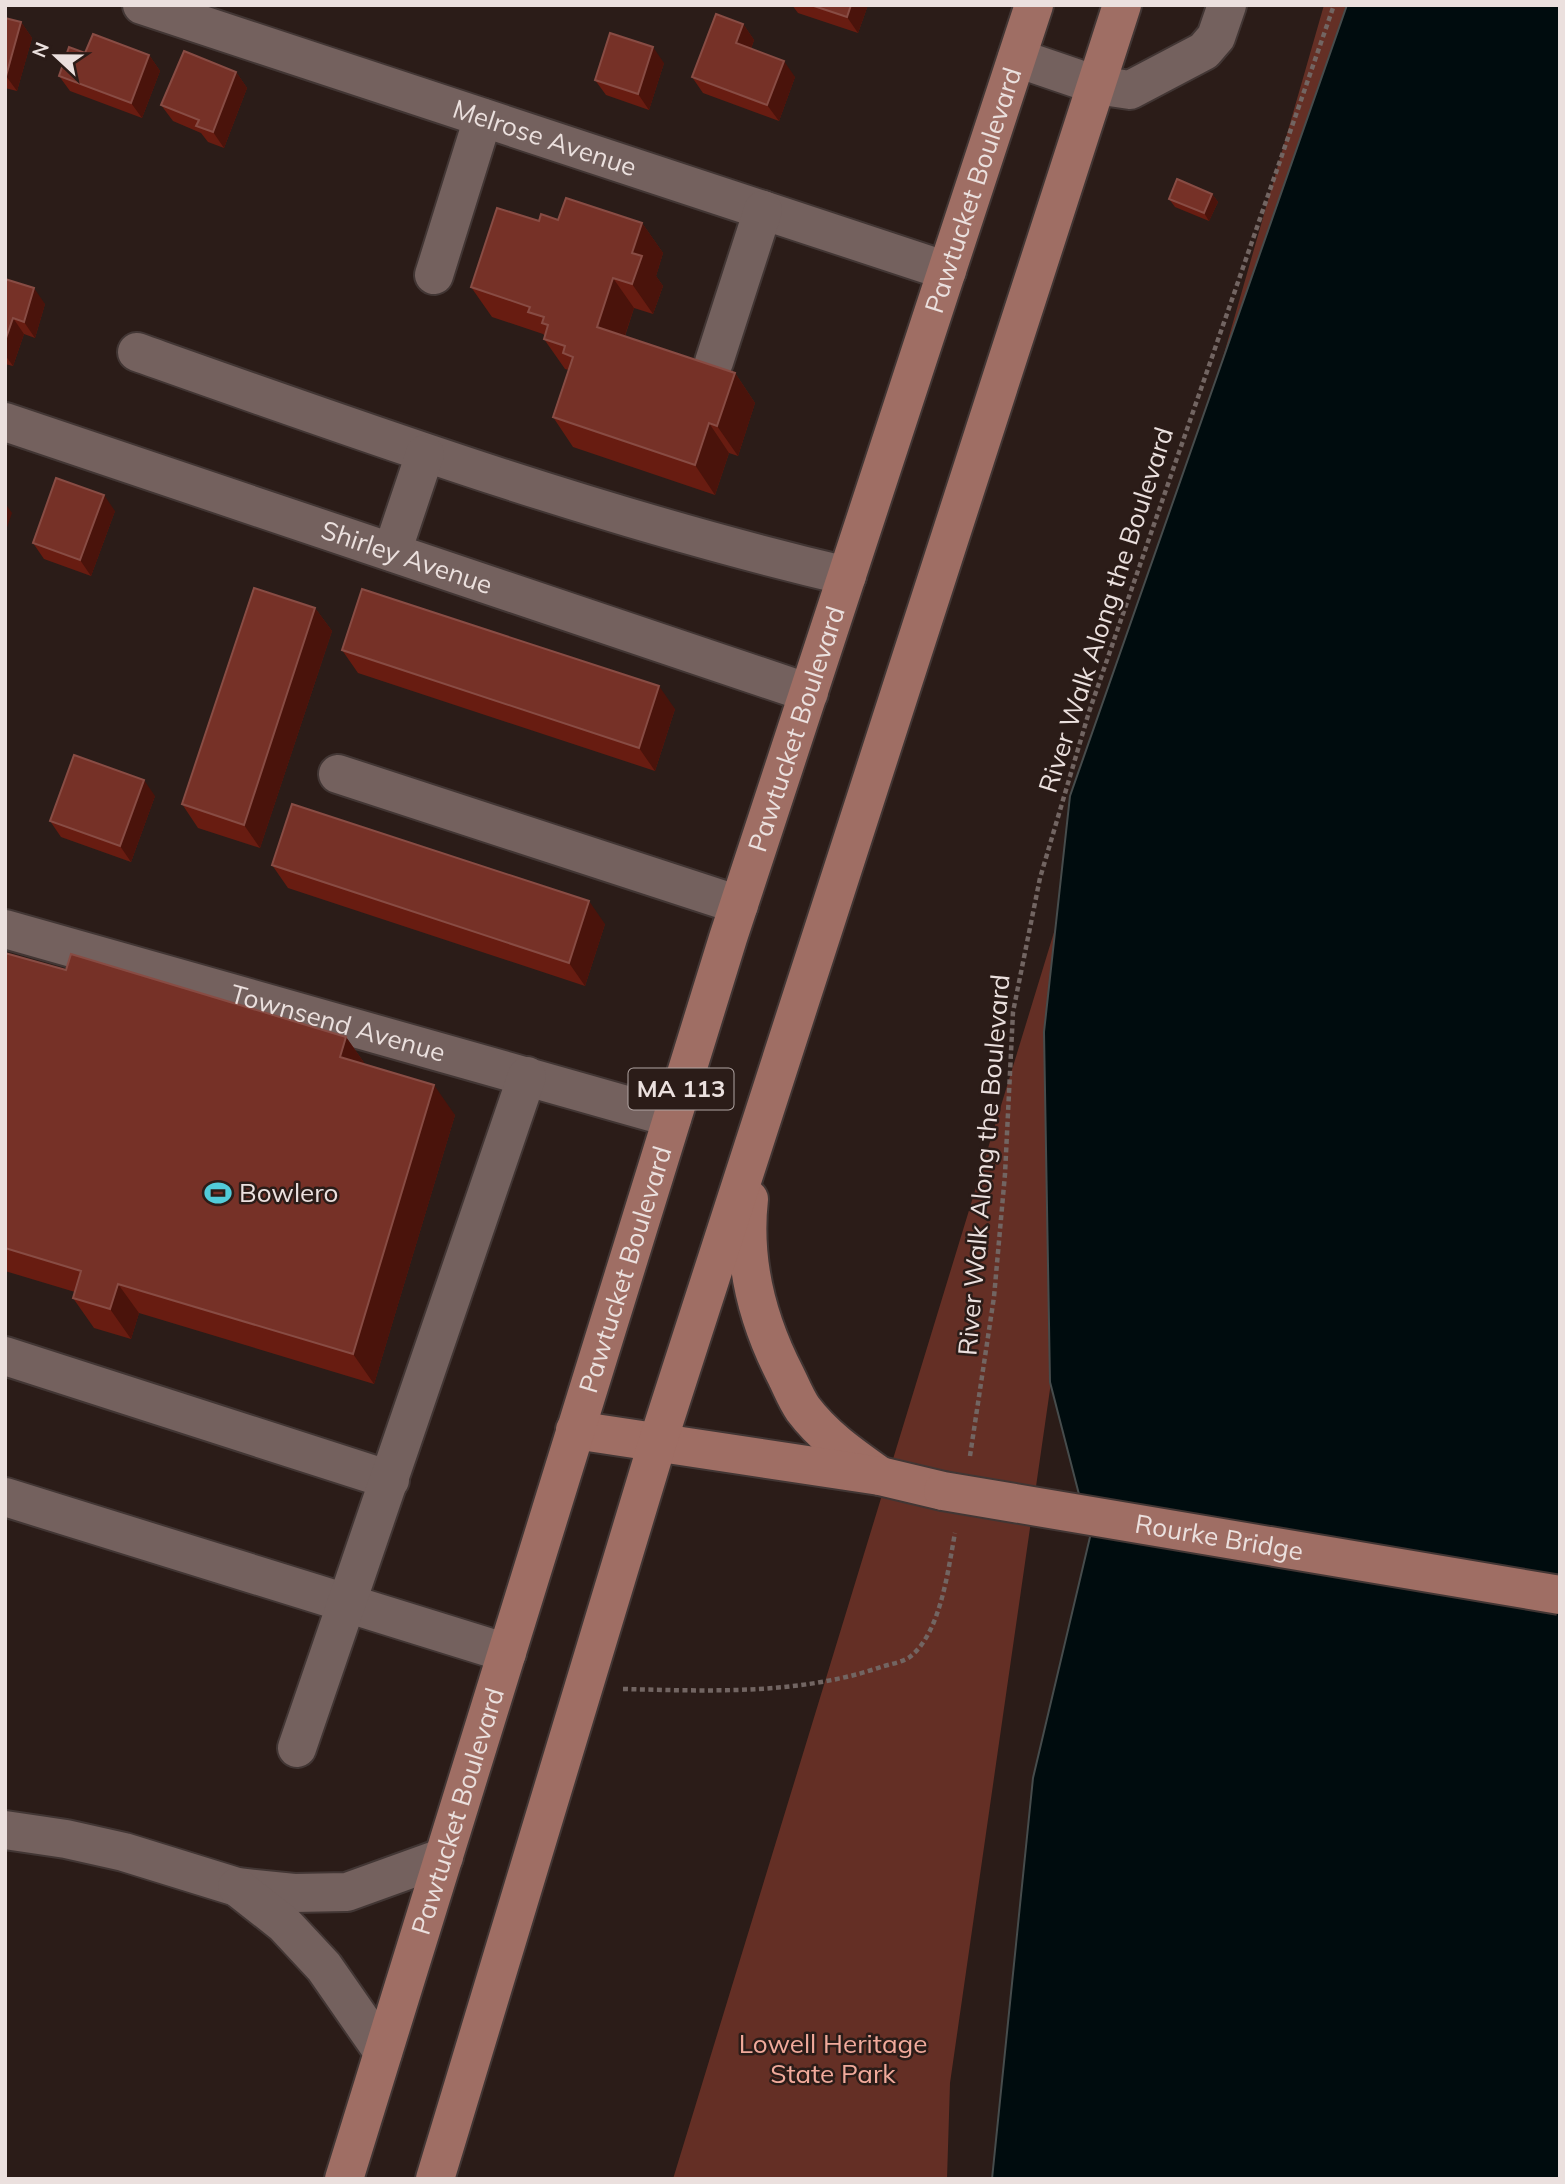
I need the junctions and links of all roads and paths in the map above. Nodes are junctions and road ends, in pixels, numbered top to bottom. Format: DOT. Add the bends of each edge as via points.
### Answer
graph roads {
  1 [pos="142,5"];
  2 [pos="1034,5"];
  3 [pos="1122,5"];
  4 [pos="1227,5"];
  5 [pos="1334,5"];
  6 [pos="1017,58"];
  7 [pos="1096,85"];
  8 [pos="483,118"];
  9 [pos="763,211"];
  10 [pos="947,271"];
  11 [pos="433,275"];
  12 [pos="137,352"];
  13 [pos="714,362"];
  14 [pos="5,422"];
  15 [pos="425,454"];
  16 [pos="392,552"];
  17 [pos="847,576"];
  18 [pos="809,692"];
  19 [pos="338,774"];
  20 [pos="739,905"];
  21 [pos="5,929"];
  22 [pos="527,1076"];
  23 [pos="770,1091"];
  24 [pos="672,1118"];
  25 [pos="5,1356"];
  26 [pos="575,1430"];
  27 [pos="658,1441"];
  28 [pos="880,1476"];
  29 [pos="390,1480"];
  30 [pos="956,1492"];
  31 [pos="5,1497"];
  32 [pos="1560,1595"];
  33 [pos="348,1604"];
  34 [pos="507,1653"];
  35 [pos="583,1688"];
  36 [pos="297,1748"];
  37 [pos="5,1830"];
  38 [pos="444,1857"];
  39 [pos="237,1887"];
  40 [pos="383,2052"];
  41 [pos="344,2179"];
  42 [pos="435,2179"];
  1 -- 8 [label="street, Melrose Avenue"];
  2 -- 6 [label="main road, Pawtucket Boulevard / MA 113"];
  3 -- 7 [label="main road, MA 113"];
  4 -- 7 [label="street" via="1216,37 1204,51 1130,90"];
  5 -- 30 [label="path, River Walk Along the Boulevard" via="1089,712 1040,878 1013,1012 994,1297"];
  6 -- 7 [label="street"];
  6 -- 10 [label="main road, Pawtucket Boulevard / MA 113"];
  7 -- 23 [label="main road, MA 113"];
  8 -- 9 [label="street, Melrose Avenue"];
  8 -- 11 [label="street"];
  9 -- 10 [label="street, Melrose Avenue"];
  9 -- 13 [label="street"];
  10 -- 17 [label="main road, Pawtucket Boulevard / MA 113"];
  12 -- 15 [label="street"];
  14 -- 16 [label="street, Shirley Avenue"];
  15 -- 16 [label="street"];
  15 -- 17 [label="street" via="739,550"];
  16 -- 18 [label="street, Shirley Avenue"];
  17 -- 18 [label="main road, Pawtucket Boulevard / MA 113"];
  18 -- 20 [label="main road, Pawtucket Boulevard / MA 113"];
  19 -- 20 [label="street"];
  20 -- 24 [label="main road, Pawtucket Boulevard / MA 113"];
  21 -- 22 [label="street, Townsend Avenue"];
  22 -- 24 [label="street, Townsend Avenue"];
  22 -- 29 [label="street"];
  23 -- 27 [label="main road, MA 113"];
  23 -- 28 [label="main road, Rourke Bridge" via="746,1224 749,1276 769,1343 802,1408 833,1443"];
  24 -- 26 [label="main road, Pawtucket Boulevard / MA 113"];
  25 -- 29 [label="street"];
  26 -- 27 [label="main road, Rourke Bridge"];
  26 -- 34 [label="main road, Pawtucket Boulevard / MA 113"];
  27 -- 28 [label="main road, Rourke Bridge"];
  27 -- 35 [label="main road, MA 113"];
  28 -- 30 [label="main road, Rourke Bridge"];
  29 -- 33 [label="street"];
  30 -- 32 [label="main road, Rourke Bridge, bridge"];
  30 -- 35 [label="path, River Walk Along the Boulevard" via="943,1597 925,1639 910,1657 868,1672 789,1686 724,1691"];
  31 -- 33 [label="street"];
  33 -- 34 [label="street"];
  33 -- 36 [label="street"];
  34 -- 38 [label="main road, Pawtucket Boulevard / MA 113"];
  35 -- 42 [label="main road, MA 113"];
  37 -- 39 [label="street" via="124,1852"];
  38 -- 39 [label="street" via="347,1892"];
  38 -- 40 [label="main road, Pawtucket Boulevard / MA 113"];
  39 -- 40 [label="street" via="284,1924 324,1967"];
  40 -- 41 [label="main road, Pawtucket Boulevard / MA 113"];
}
